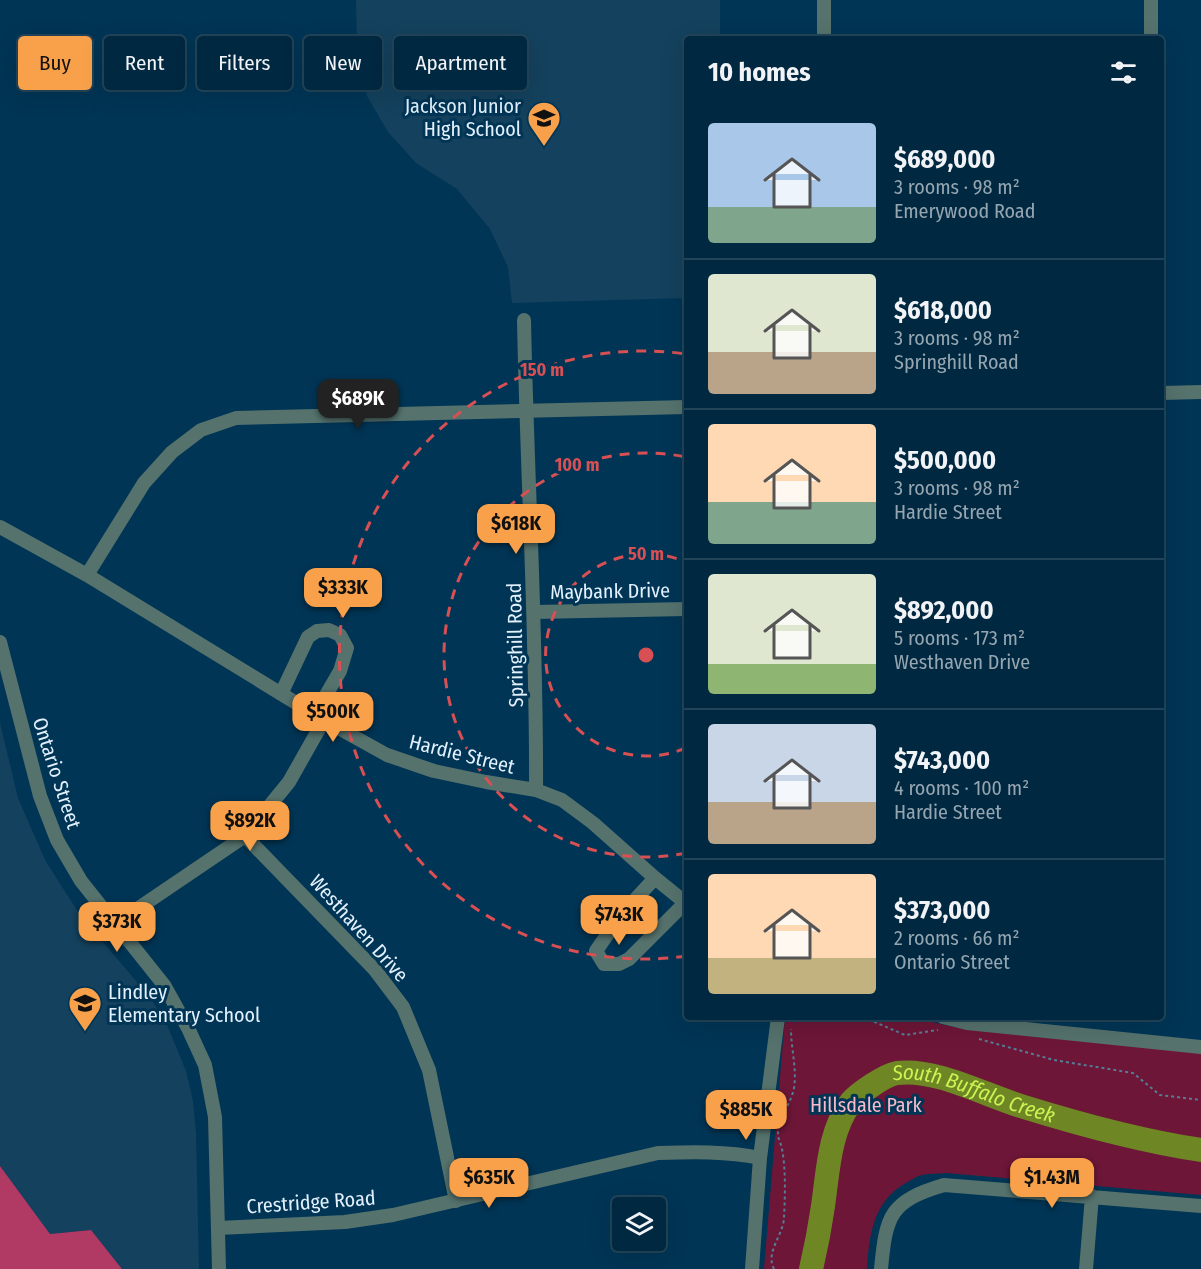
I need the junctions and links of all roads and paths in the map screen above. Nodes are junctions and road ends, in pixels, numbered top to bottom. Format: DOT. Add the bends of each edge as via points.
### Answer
graph roads {
  1 [pos="824,0"];
  2 [pos="1151,0"];
  3 [pos="824,36"];
  4 [pos="1151,36"];
  5 [pos="524,320"];
  6 [pos="1201,392"];
  7 [pos="1164,393"];
  8 [pos="684,407"];
  9 [pos="526,411"];
  10 [pos="0,527"];
  11 [pos="87,575"];
  12 [pos="684,609"];
  13 [pos="535,612"];
  14 [pos="0,642"];
  15 [pos="281,693"];
  16 [pos="320,717"];
  17 [pos="536,790"];
  18 [pos="245,836"];
  19 [pos="655,878"];
  20 [pos="684,901"];
  21 [pos="684,905"];
  22 [pos="115,924"];
  23 [pos="778,1020"];
  24 [pos="870,1020"];
  25 [pos="955,1020"];
  26 [pos="1046,1020"];
  27 [pos="792,1026"];
  28 [pos="1044,1031"];
  29 [pos="946,1032"];
  30 [pos="975,1038"];
  31 [pos="1201,1047"];
  32 [pos="1201,1100"];
  33 [pos="760,1158"];
  34 [pos="1092,1196"];
  35 [pos="456,1201"];
  36 [pos="1201,1206"];
  37 [pos="218,1228"];
  38 [pos="219,1269"];
  39 [pos="752,1269"];
  40 [pos="774,1269"];
  41 [pos="881,1269"];
  42 [pos="1086,1269"];
  1 -- 3 [label="street"];
  2 -- 4 [label="street"];
  5 -- 9 [label="street, Springhill Road"];
  6 -- 7 [label="street"];
  8 -- 9 [label="street"];
  9 -- 11 [label="street" via="236,418 201,430 172,452 144,483"];
  9 -- 13 [label="street, Springhill Road"];
  10 -- 11 [label="street, Hardie Street"];
  11 -- 15 [label="street, Hardie Street"];
  12 -- 13 [label="street, Maybank Drive"];
  13 -- 17 [label="street, Springhill Road"];
  14 -- 22 [label="street, Ontario Street" via="43,808 76,873"];
  15 -- 16 [label="street, Hardie Street"];
  15 -- 16 [label="street" via="308,637 323,630 340,635 347,648"];
  16 -- 17 [label="street, Hardie Street" via="387,755 434,771"];
  16 -- 18 [label="street" via="289,782"];
  17 -- 19 [label="street, Hardie Street" via="562,800"];
  18 -- 22 [label="street"];
  18 -- 35 [label="street, Westhaven Drive" via="375,970 403,1007 429,1070"];
  19 -- 20 [label="street, Hardie Street"];
  19 -- 21 [label="street" via="620,916 596,951 604,964 629,959"];
  22 -- 37 [label="street, Ontario Street" via="164,985 205,1065 214,1117"];
  23 -- 33 [label="street"];
  24 -- 29 [label="path" via="905,1035"];
  25 -- 28 [label="street"];
  26 -- 28 [label="street"];
  27 -- 40 [label="path" via="794,1089 779,1127 784,1220 770,1255"];
  28 -- 31 [label="street"];
  30 -- 32 [label="path" via="1054,1060 1133,1074 1160,1095"];
  33 -- 35 [label="street, Crestridge Road" via="741,1154 658,1153"];
  33 -- 39 [label="street"];
  34 -- 36 [label="street"];
  34 -- 41 [label="street" via="944,1185 919,1193 890,1218"];
  34 -- 42 [label="street"];
  35 -- 37 [label="street, Crestridge Road" via="345,1222"];
  37 -- 38 [label="street, Ontario Street"];
}
